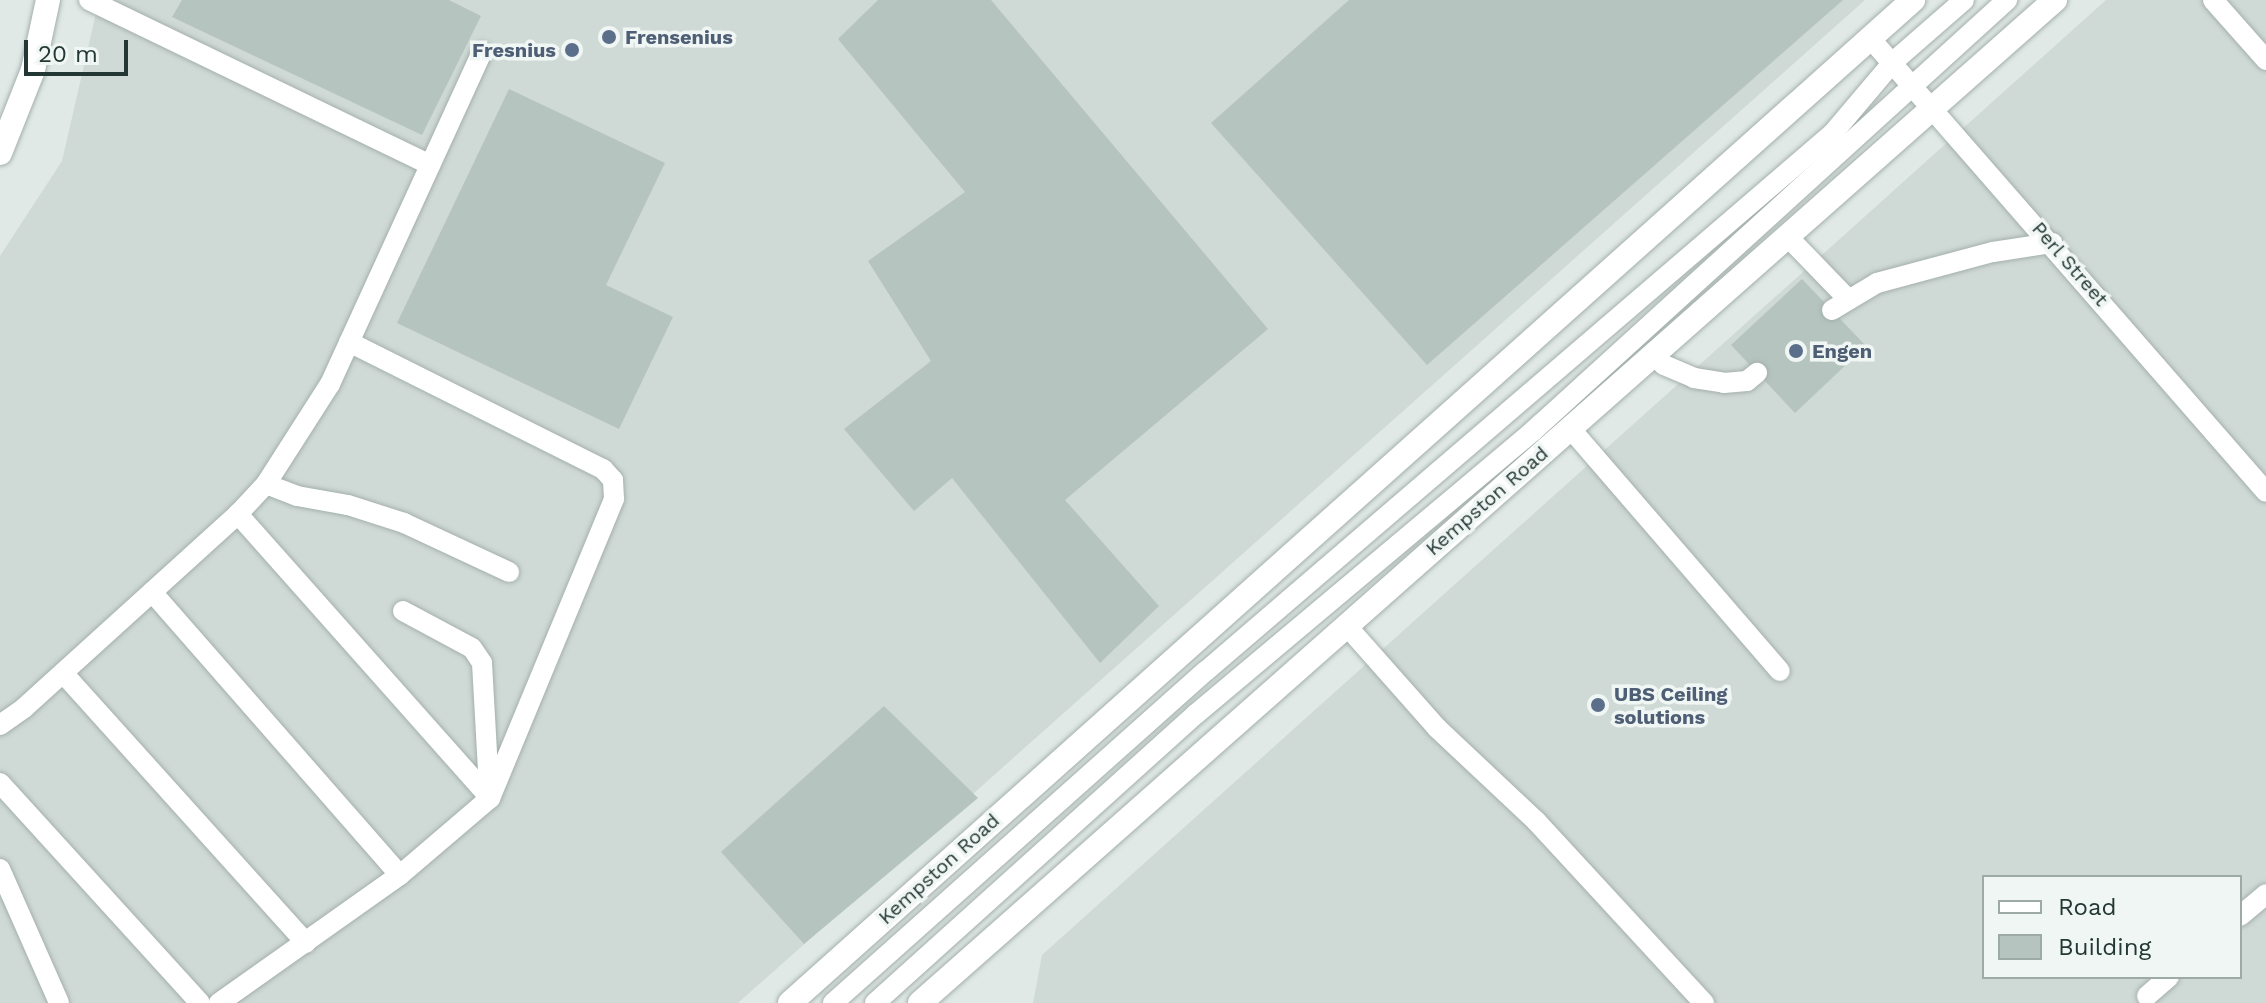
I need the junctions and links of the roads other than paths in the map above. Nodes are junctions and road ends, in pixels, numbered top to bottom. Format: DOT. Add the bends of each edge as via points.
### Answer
graph roads {
  1 [pos="48,0"];
  2 [pos="89,0"];
  3 [pos="1913,0"];
  4 [pos="1964,0"];
  5 [pos="2007,0"];
  6 [pos="2055,0"];
  7 [pos="2213,0"];
  8 [pos="1870,38"];
  9 [pos="482,52"];
  10 [pos="2266,60"];
  11 [pos="1893,62"];
  12 [pos="1914,86"];
  13 [pos="1935,108"];
  14 [pos="0,153"];
  15 [pos="430,165"];
  16 [pos="1788,237"];
  17 [pos="2052,243"];
  18 [pos="349,342"];
  19 [pos="1654,355"];
  20 [pos="1757,373"];
  21 [pos="1570,428"];
  22 [pos="266,484"];
  23 [pos="2266,492"];
  24 [pos="238,514"];
  25 [pos="509,572"];
  26 [pos="152,592"];
  27 [pos="403,611"];
  28 [pos="1346,625"];
  29 [pos="1780,671"];
  30 [pos="63,673"];
  31 [pos="0,725"];
  32 [pos="0,783"];
  33 [pos="490,798"];
  34 [pos="0,869"];
  35 [pos="400,875"];
  36 [pos="2266,894"];
  37 [pos="2242,914"];
  38 [pos="306,943"];
  39 [pos="2167,979"];
  40 [pos="2147,996"];
  41 [pos="59,1003"];
  42 [pos="200,1003"];
  43 [pos="219,1003"];
  44 [pos="790,1003"];
  45 [pos="833,1003"];
  46 [pos="875,1003"];
  47 [pos="920,1003"];
  48 [pos="1704,1003"];
  1 -- 14 [label="main road" via="33,70"];
  2 -- 15 [label="lane"];
  3 -- 8 [label="main road, Kempston Road"];
  4 -- 11 [label="lane"];
  5 -- 12 [label="lane"];
  6 -- 13 [label="main road, Kempston Road"];
  7 -- 10 [label="lane"];
  8 -- 11 [label="lane, Perl Street"];
  8 -- 44 [label="main road, Kempston Road"];
  9 -- 15 [label="lane"];
  11 -- 12 [label="lane, Perl Street"];
  11 -- 45 [label="lane" via="1833,133 1206,671"];
  12 -- 13 [label="lane, Perl Street"];
  12 -- 46 [label="lane" via="1533,431 1196,714"];
  13 -- 16 [label="main road, Kempston Road"];
  13 -- 17 [label="lane, Perl Street"];
  15 -- 18 [label="lane"];
  16 -- 17 [label="lane" via="1840,304 1877,283"];
  16 -- 19 [label="main road, Kempston Road"];
  17 -- 23 [label="lane, Perl Street"];
  18 -- 22 [label="lane" via="330,384"];
  18 -- 33 [label="lane" via="603,469 613,480 614,499"];
  19 -- 20 [label="lane" via="1694,378 1724,383 1747,381"];
  19 -- 21 [label="main road, Kempston Road"];
  21 -- 28 [label="main road, Kempston Road"];
  21 -- 29 [label="lane"];
  22 -- 24 [label="lane"];
  22 -- 25 [label="lane" via="404,523"];
  24 -- 26 [label="lane"];
  24 -- 33 [label="lane"];
  26 -- 30 [label="lane"];
  26 -- 35 [label="lane"];
  27 -- 33 [label="lane" via="472,648 482,663"];
  28 -- 47 [label="main road, Kempston Road"];
  28 -- 48 [label="lane" via="1437,728 1536,821"];
  30 -- 31 [label="lane"];
  30 -- 38 [label="lane"];
  32 -- 42 [label="lane"];
  33 -- 35 [label="lane"];
  34 -- 41 [label="lane"];
  35 -- 38 [label="lane"];
  36 -- 37 [label="lane"];
  38 -- 43 [label="lane"];
  39 -- 40 [label="lane"];
}
